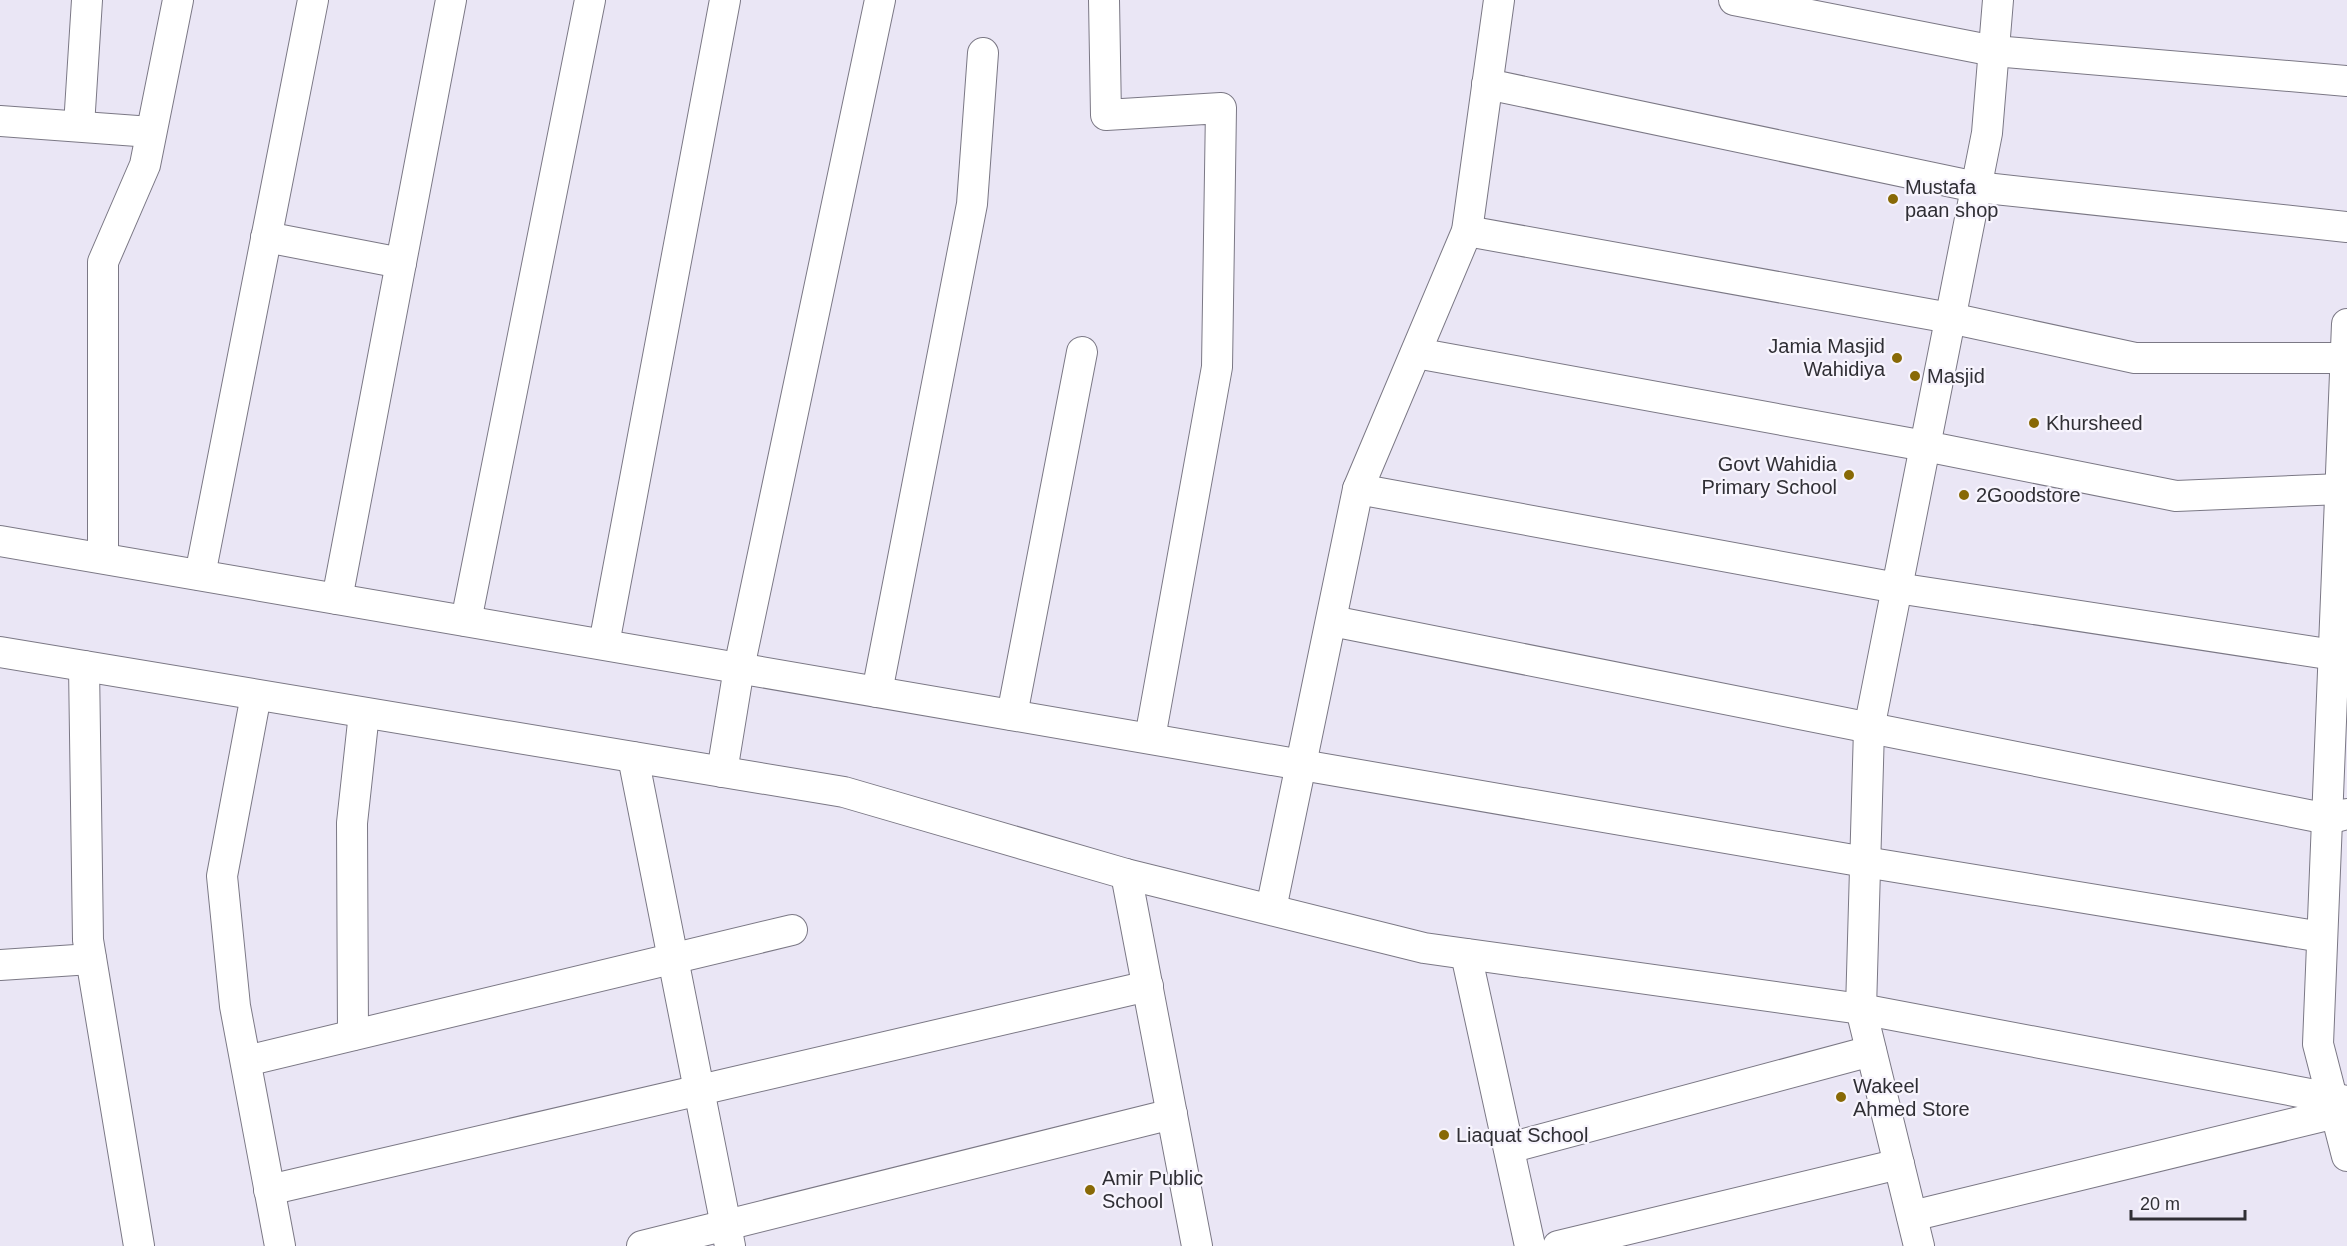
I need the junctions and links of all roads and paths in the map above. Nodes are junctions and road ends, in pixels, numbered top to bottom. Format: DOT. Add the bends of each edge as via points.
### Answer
graph roads {
  1 [pos="87,0"];
  2 [pos="178,0"];
  3 [pos="313,0"];
  4 [pos="451,0"];
  5 [pos="590,0"];
  6 [pos="725,0"];
  7 [pos="880,0"];
  8 [pos="1104,0"];
  9 [pos="1499,0"];
  10 [pos="1734,0"];
  11 [pos="1998,0"];
  12 [pos="1994,51"];
  13 [pos="983,53"];
  14 [pos="2347,81"];
  15 [pos="1487,84"];
  16 [pos="0,121"];
  17 [pos="79,126"];
  18 [pos="152,132"];
  19 [pos="1976,187"];
  20 [pos="2347,227"];
  21 [pos="1467,231"];
  22 [pos="266,237"];
  23 [pos="401,263"];
  24 [pos="1950,318"];
  25 [pos="2347,324"];
  26 [pos="1082,352"];
  27 [pos="1416,353"];
  28 [pos="2346,358"];
  29 [pos="2346,400"];
  30 [pos="1925,446"];
  31 [pos="1359,489"];
  32 [pos="2341,489"];
  33 [pos="0,541"];
  34 [pos="2343,548"];
  35 [pos="103,558"];
  36 [pos="200,575"];
  37 [pos="1897,588"];
  38 [pos="337,599"];
  39 [pos="466,621"];
  40 [pos="1332,621"];
  41 [pos="604,644"];
  42 [pos="0,652"];
  43 [pos="2334,655"];
  44 [pos="84,666"];
  45 [pos="739,668"];
  46 [pos="877,692"];
  47 [pos="2340,693"];
  48 [pos="256,695"];
  49 [pos="364,712"];
  50 [pos="1012,715"];
  51 [pos="1869,729"];
  52 [pos="1150,738"];
  53 [pos="633,757"];
  54 [pos="1303,765"];
  55 [pos="722,772"];
  56 [pos="2337,817"];
  57 [pos="1865,862"];
  58 [pos="1126,874"];
  59 [pos="1271,909"];
  60 [pos="792,930"];
  61 [pos="2322,937"];
  62 [pos="1466,954"];
  63 [pos="91,959"];
  64 [pos="673,959"];
  65 [pos="0,965"];
  66 [pos="1148,986"];
  67 [pos="1861,1009"];
  68 [pos="354,1035"];
  69 [pos="1871,1051"];
  70 [pos="246,1061"];
  71 [pos="699,1090"];
  72 [pos="2338,1104"];
  73 [pos="1172,1114"];
  74 [pos="1509,1148"];
  75 [pos="2347,1156"];
  76 [pos="1899,1164"];
  77 [pos="269,1190"];
  78 [pos="1912,1216"];
  79 [pos="728,1236"];
  80 [pos="139,1246"];
  81 [pos="280,1246"];
  82 [pos="642,1246"];
  83 [pos="1197,1246"];
  84 [pos="1530,1246"];
  85 [pos="1558,1246"];
  86 [pos="1919,1246"];
  1 -- 17 [label="street"];
  2 -- 18 [label="street"];
  3 -- 22 [label="street"];
  4 -- 23 [label="street"];
  5 -- 39 [label="street"];
  6 -- 41 [label="street"];
  7 -- 45 [label="street"];
  8 -- 52 [label="street" via="1106,115 1221,108 1217,367"];
  9 -- 15 [label="street"];
  10 -- 12 [label="street"];
  11 -- 12 [label="street"];
  12 -- 14 [label="street"];
  12 -- 19 [label="street" via="1987,133"];
  13 -- 46 [label="street" via="972,204"];
  15 -- 19 [label="street"];
  15 -- 21 [label="street"];
  16 -- 17 [label="street"];
  17 -- 18 [label="street"];
  18 -- 35 [label="street" via="145,165 103,262"];
  19 -- 20 [label="street"];
  19 -- 24 [label="street"];
  21 -- 24 [label="street"];
  21 -- 27 [label="street"];
  22 -- 23 [label="street"];
  22 -- 36 [label="street"];
  23 -- 38 [label="street"];
  24 -- 28 [label="street" via="2135,358"];
  24 -- 30 [label="street"];
  25 -- 28 [label="street"];
  26 -- 50 [label="street"];
  27 -- 30 [label="street"];
  27 -- 31 [label="street"];
  28 -- 29 [label="street"];
  29 -- 32 [label="street"];
  30 -- 32 [label="street" via="2176,496"];
  30 -- 37 [label="street"];
  31 -- 37 [label="street"];
  31 -- 40 [label="street"];
  32 -- 34 [label="street"];
  33 -- 35 [label="street"];
  34 -- 43 [label="street"];
  35 -- 36 [label="street"];
  36 -- 38 [label="street"];
  37 -- 43 [label="street"];
  37 -- 51 [label="street"];
  38 -- 39 [label="street"];
  39 -- 41 [label="street"];
  40 -- 51 [label="street"];
  40 -- 54 [label="street"];
  41 -- 45 [label="street"];
  42 -- 44 [label="street"];
  43 -- 47 [label="street"];
  44 -- 48 [label="street"];
  44 -- 63 [label="street"];
  45 -- 46 [label="street"];
  45 -- 55 [label="street"];
  46 -- 50 [label="street"];
  47 -- 56 [label="street"];
  48 -- 49 [label="street"];
  48 -- 70 [label="street" via="222,876 235,1006"];
  49 -- 53 [label="street"];
  49 -- 68 [label="street" via="352,823"];
  50 -- 52 [label="street"];
  51 -- 56 [label="street"];
  51 -- 57 [label="street"];
  52 -- 54 [label="street"];
  53 -- 55 [label="street"];
  53 -- 64 [label="street"];
  54 -- 57 [label="street"];
  54 -- 59 [label="street"];
  55 -- 58 [label="street" via="844,792"];
  56 -- 61 [label="street"];
  57 -- 61 [label="street"];
  57 -- 67 [label="street"];
  58 -- 59 [label="street"];
  58 -- 66 [label="street"];
  59 -- 62 [label="street" via="1424,948"];
  60 -- 64 [label="street"];
  61 -- 72 [label="street" via="2318,1044"];
  62 -- 67 [label="street"];
  62 -- 74 [label="street"];
  63 -- 65 [label="street"];
  63 -- 80 [label="street"];
  64 -- 68 [label="street"];
  64 -- 71 [label="street"];
  66 -- 71 [label="street"];
  66 -- 73 [label="street"];
  67 -- 69 [label="street"];
  67 -- 72 [label="street"];
  68 -- 70 [label="street"];
  69 -- 74 [label="street"];
  69 -- 76 [label="street"];
  70 -- 77 [label="street"];
  71 -- 77 [label="street"];
  71 -- 79 [label="street"];
  72 -- 75 [label="street"];
  72 -- 78 [label="street"];
  73 -- 79 [label="street"];
  73 -- 83 [label="street"];
  74 -- 84 [label="street"];
  76 -- 78 [label="street"];
  76 -- 85 [label="street"];
  77 -- 81 [label="street"];
  78 -- 86 [label="street"];
  79 -- 82 [label="street"];
}
